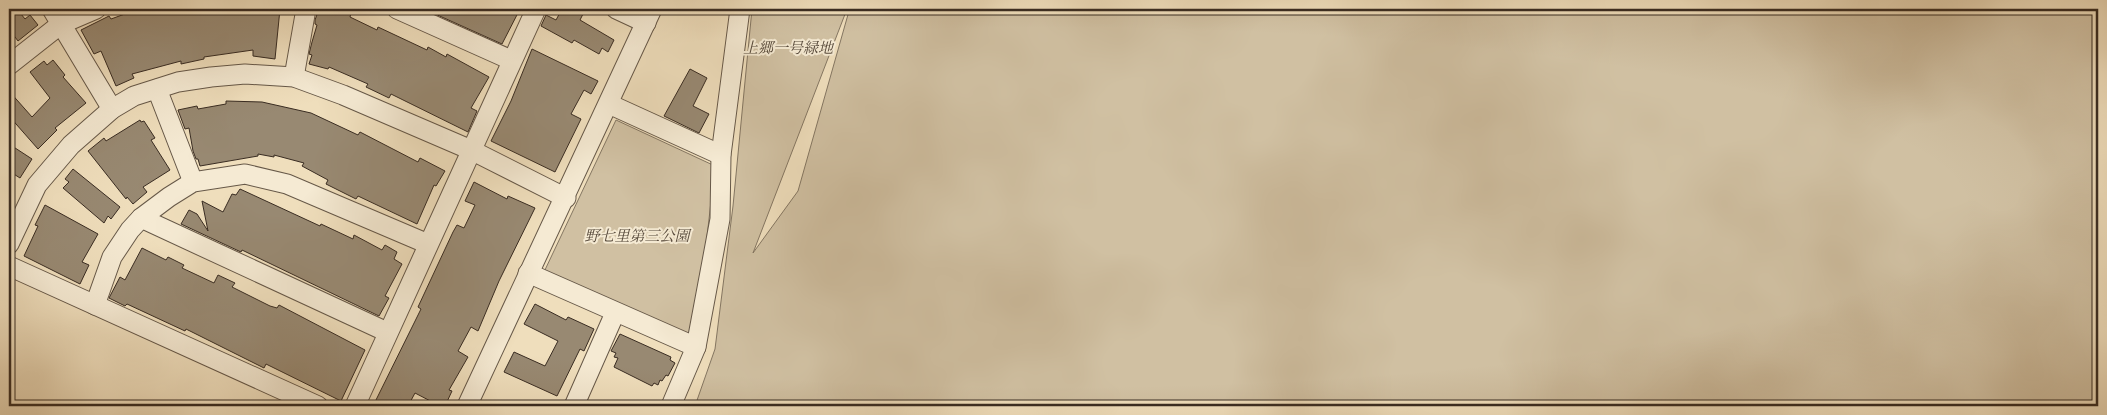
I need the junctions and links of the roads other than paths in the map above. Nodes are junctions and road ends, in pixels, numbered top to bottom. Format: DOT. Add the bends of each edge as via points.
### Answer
graph roads {
  1 [pos="96,9"];
  2 [pos="306,9"];
  3 [pos="397,9"];
  4 [pos="536,9"];
  5 [pos="616,9"];
  6 [pos="740,9"];
  7 [pos="57,16"];
  8 [pos="649,16"];
  9 [pos="511,60"];
  10 [pos="9,65"];
  11 [pos="294,77"];
  12 [pos="157,89"];
  13 [pos="609,104"];
  14 [pos="112,109"];
  15 [pos="471,150"];
  16 [pos="721,155"];
  17 [pos="193,182"];
  18 [pos="566,198"];
  19 [pos="141,218"];
  20 [pos="9,244"];
  21 [pos="428,244"];
  22 [pos="9,266"];
  23 [pos="528,273"];
  24 [pos="95,305"];
  25 [pos="615,313"];
  26 [pos="387,332"];
  27 [pos="696,347"];
  28 [pos="318,406"];
  29 [pos="354,406"];
  30 [pos="467,406"];
  31 [pos="574,406"];
  32 [pos="671,406"];
  1 -- 7 [label="street"];
  2 -- 11 [label="street"];
  3 -- 9 [label="street"];
  4 -- 9 [label="street"];
  5 -- 8 [label="street"];
  6 -- 16 [label="street"];
  7 -- 10 [label="street"];
  7 -- 14 [label="street"];
  8 -- 13 [label="street"];
  9 -- 15 [label="street"];
  11 -- 12 [label="street" via="245,74 178,82"];
  11 -- 15 [label="street"];
  12 -- 14 [label="street" via="134,96"];
  12 -- 17 [label="street"];
  13 -- 16 [label="street"];
  13 -- 18 [label="street"];
  14 -- 20 [label="street" via="71,145 37,185"];
  15 -- 18 [label="street"];
  15 -- 21 [label="street"];
  16 -- 27 [label="street" via="720,219"];
  17 -- 19 [label="street"];
  17 -- 21 [label="street" via="245,174 287,184"];
  18 -- 23 [label="street"];
  19 -- 24 [label="street" via="112,257"];
  19 -- 26 [label="street"];
  21 -- 26 [label="street"];
  22 -- 24 [label="street"];
  23 -- 25 [label="street"];
  23 -- 30 [label="street"];
  24 -- 28 [label="street"];
  25 -- 27 [label="street"];
  25 -- 31 [label="street"];
  26 -- 29 [label="street"];
  27 -- 32 [label="street"];
}
